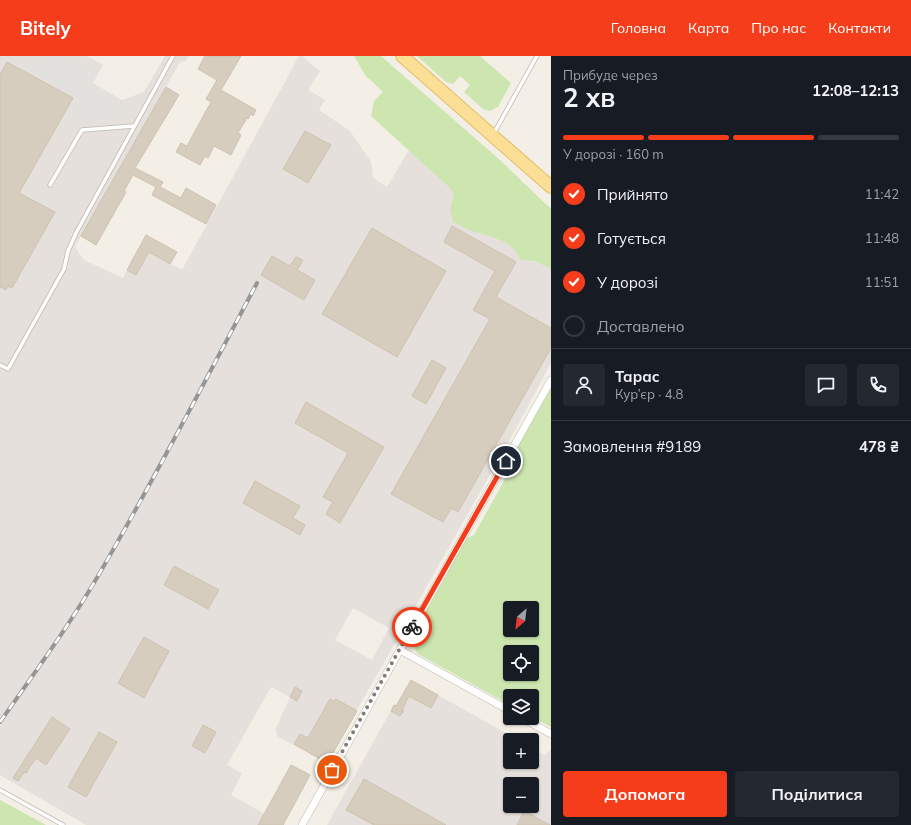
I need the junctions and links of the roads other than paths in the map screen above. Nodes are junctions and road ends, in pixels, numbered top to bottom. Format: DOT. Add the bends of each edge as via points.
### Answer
graph roads {
  1 [pos="173,56"];
  2 [pos="402,56"];
  3 [pos="537,56"];
  4 [pos="134,126"];
  5 [pos="492,135"];
  6 [pos="50,185"];
  7 [pos="551,187"];
  8 [pos="0,365"];
  9 [pos="551,380"];
  10 [pos="400,650"];
  11 [pos="503,707"];
  12 [pos="535,725"];
  13 [pos="551,734"];
  14 [pos="0,790"];
  15 [pos="63,825"];
  16 [pos="302,825"];
  1 -- 4 [label="lane"];
  2 -- 5 [label="main road"];
  3 -- 5 [label="lane"];
  4 -- 6 [label="lane" via="82,130"];
  4 -- 8 [label="lane" via="68,251 64,269 8,369"];
  5 -- 7 [label="main road"];
  9 -- 10 [label="street"];
  10 -- 11 [label="street"];
  10 -- 16 [label="street"];
  12 -- 13 [label="street"];
  14 -- 15 [label="lane"];
}
